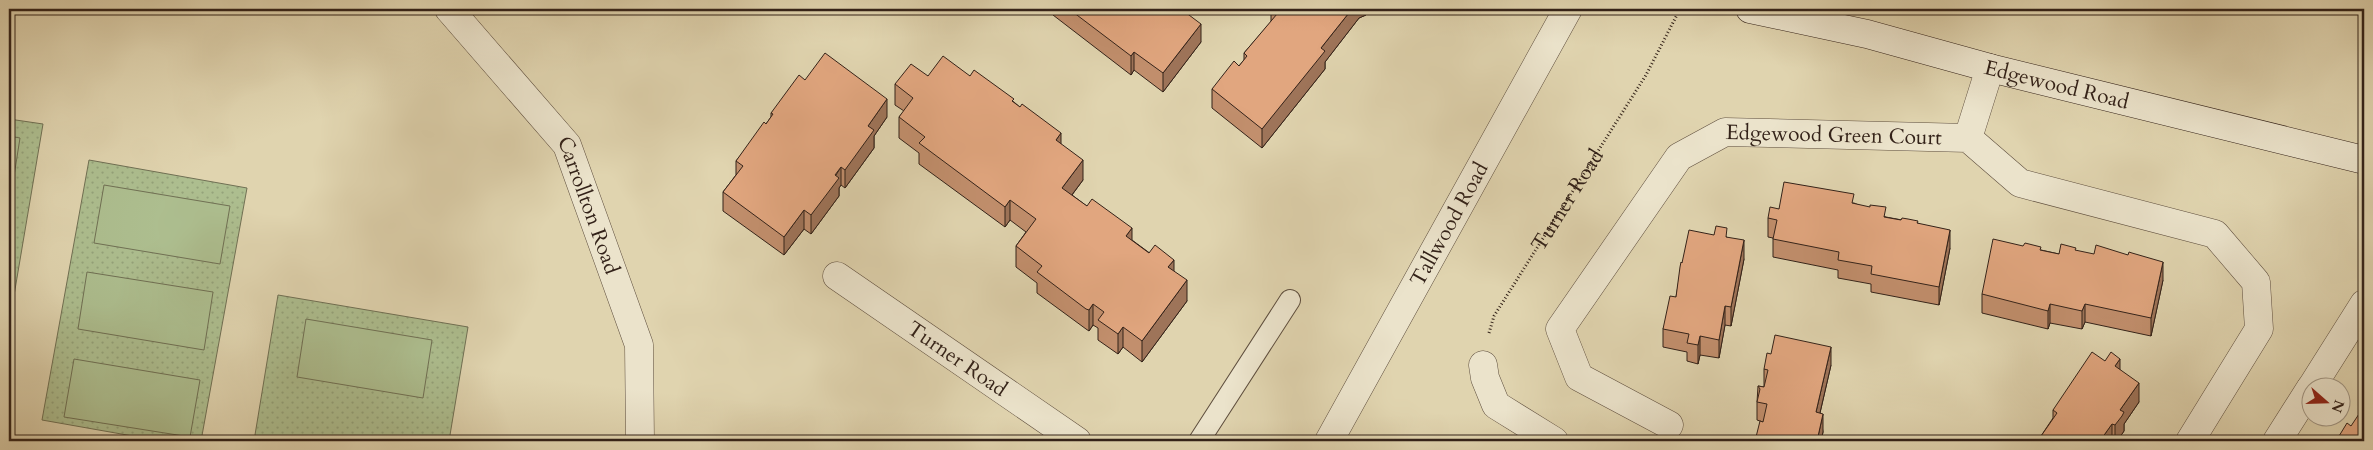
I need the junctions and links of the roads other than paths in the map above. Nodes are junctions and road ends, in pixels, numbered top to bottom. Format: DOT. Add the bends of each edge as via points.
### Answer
graph roads {
  1 [pos="449,9"];
  2 [pos="1568,9"];
  3 [pos="1750,9"];
  4 [pos="1990,68"];
  5 [pos="1968,138"];
  6 [pos="2364,160"];
  7 [pos="838,276"];
  8 [pos="1290,300"];
  9 [pos="2364,304"];
  10 [pos="1485,353"];
  11 [pos="2317,378"];
  12 [pos="2300,405"];
  13 [pos="1669,425"];
  14 [pos="640,441"];
  15 [pos="1076,441"];
  16 [pos="1199,441"];
  17 [pos="1329,441"];
  18 [pos="1554,441"];
  19 [pos="2190,441"];
  20 [pos="2277,441"];
  1 -- 14 [label="street, Carrollton Road" via="567,145 639,345"];
  2 -- 17 [label="street, Tallwood Road"];
  3 -- 4 [label="street, Edgewood Road" via="1867,34"];
  4 -- 5 [label="street, Edgewood Green Court"];
  4 -- 6 [label="street, Edgewood Road"];
  5 -- 13 [label="street, Edgewood Green Court" via="1725,132 1679,157 1560,329 1579,377"];
  5 -- 19 [label="street, Edgewood Green Court" via="2020,183 2215,234 2256,282 2259,330"];
  7 -- 15 [label="street, Turner Road"];
  8 -- 16 [label="lane"];
  9 -- 11 [label="street"];
  10 -- 18 [label="street" via="1485,378 1496,405"];
  12 -- 20 [label="street"];
}
